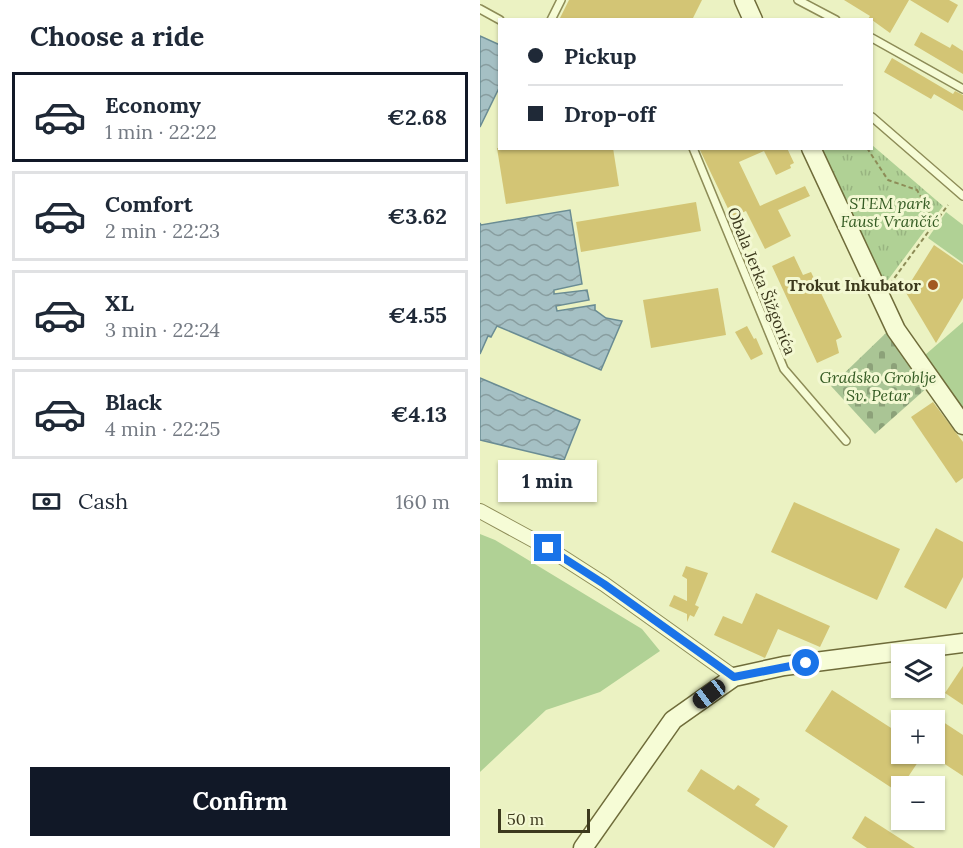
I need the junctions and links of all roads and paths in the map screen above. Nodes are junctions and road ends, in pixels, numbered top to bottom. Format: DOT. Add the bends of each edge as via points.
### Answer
graph roads {
  1 [pos="561,0"];
  2 [pos="744,0"];
  3 [pos="798,0"];
  4 [pos="480,9"];
  5 [pos="552,18"];
  6 [pos="752,18"];
  7 [pos="832,18"];
  8 [pos="498,19"];
  9 [pos="873,39"];
  10 [pos="963,89"];
  11 [pos="873,118"];
  12 [pos="694,150"];
  13 [pos="812,150"];
  14 [pos="868,150"];
  15 [pos="963,195"];
  16 [pos="948,205"];
  17 [pos="936,223"];
  18 [pos="880,299"];
  19 [pos="963,424"];
  20 [pos="846,441"];
  21 [pos="480,511"];
  22 [pos="963,643"];
  23 [pos="734,677"];
  24 [pos="583,848"];
  1 -- 5 [label="lane"];
  2 -- 6 [label="street"];
  3 -- 7 [label="lane"];
  4 -- 8 [label="lane"];
  9 -- 10 [label="lane"];
  11 -- 15 [label="lane"];
  12 -- 20 [label="lane, Obala Jerka Šižgorića" via="784,369"];
  13 -- 18 [label="street"];
  14 -- 17 [label="path" via="888,180 917,190"];
  16 -- 17 [label="path"];
  17 -- 18 [label="path"];
  18 -- 19 [label="street" via="896,330"];
  21 -- 23 [label="street" via="595,578"];
  22 -- 23 [label="street" via="784,666"];
  23 -- 24 [label="street" via="673,720"];
}
